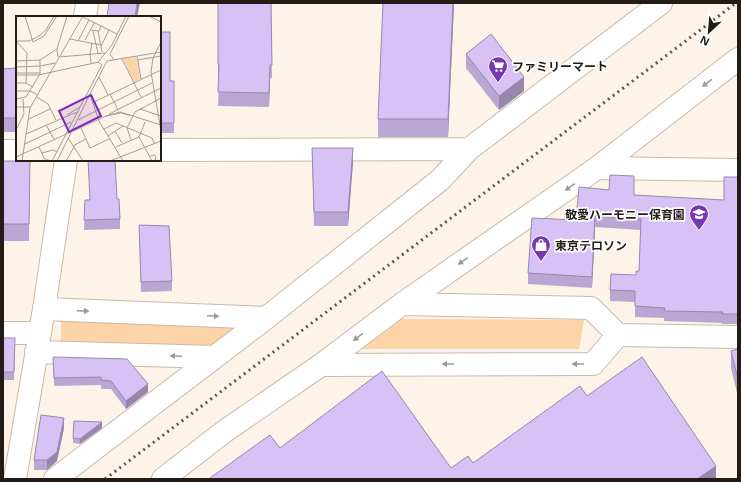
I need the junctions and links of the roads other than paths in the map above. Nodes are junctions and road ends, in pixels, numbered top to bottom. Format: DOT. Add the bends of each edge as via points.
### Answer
graph roads {
  1 [pos="87,3"];
  2 [pos="661,3"];
  3 [pos="85,16"];
  4 [pos="738,59"];
  5 [pos="469,149"];
  6 [pos="161,150"];
  7 [pos="3,151"];
  8 [pos="16,151"];
  9 [pos="66,161"];
  10 [pos="597,168"];
  11 [pos="738,170"];
  12 [pos="402,304"];
  13 [pos="44,310"];
  14 [pos="266,318"];
  15 [pos="3,333"];
  16 [pos="618,335"];
  17 [pos="738,337"];
  18 [pos="37,342"];
  19 [pos="215,357"];
  20 [pos="321,365"];
  21 [pos="15,479"];
  22 [pos="55,479"];
  23 [pos="163,479"];
  1 -- 3 [label="street"];
  2 -- 5 [label="street"];
  4 -- 10 [label="street, one-way"];
  5 -- 6 [label="street"];
  5 -- 14 [label="street" via="440,180"];
  7 -- 8 [label="street"];
  9 -- 13 [label="street"];
  10 -- 11 [label="street"];
  10 -- 12 [label="street, one-way"];
  12 -- 16 [label="street" via="591,308"];
  12 -- 20 [label="street, one-way"];
  13 -- 14 [label="street, one-way"];
  13 -- 18 [label="street"];
  14 -- 19 [label="street"];
  15 -- 18 [label="street"];
  16 -- 17 [label="street"];
  16 -- 20 [label="street, one-way" via="593,364"];
  19 -- 18 [label="street, one-way"];
  18 -- 21 [label="street"];
  19 -- 22 [label="street"];
  20 -- 23 [label="street" via="226,431"];
}
